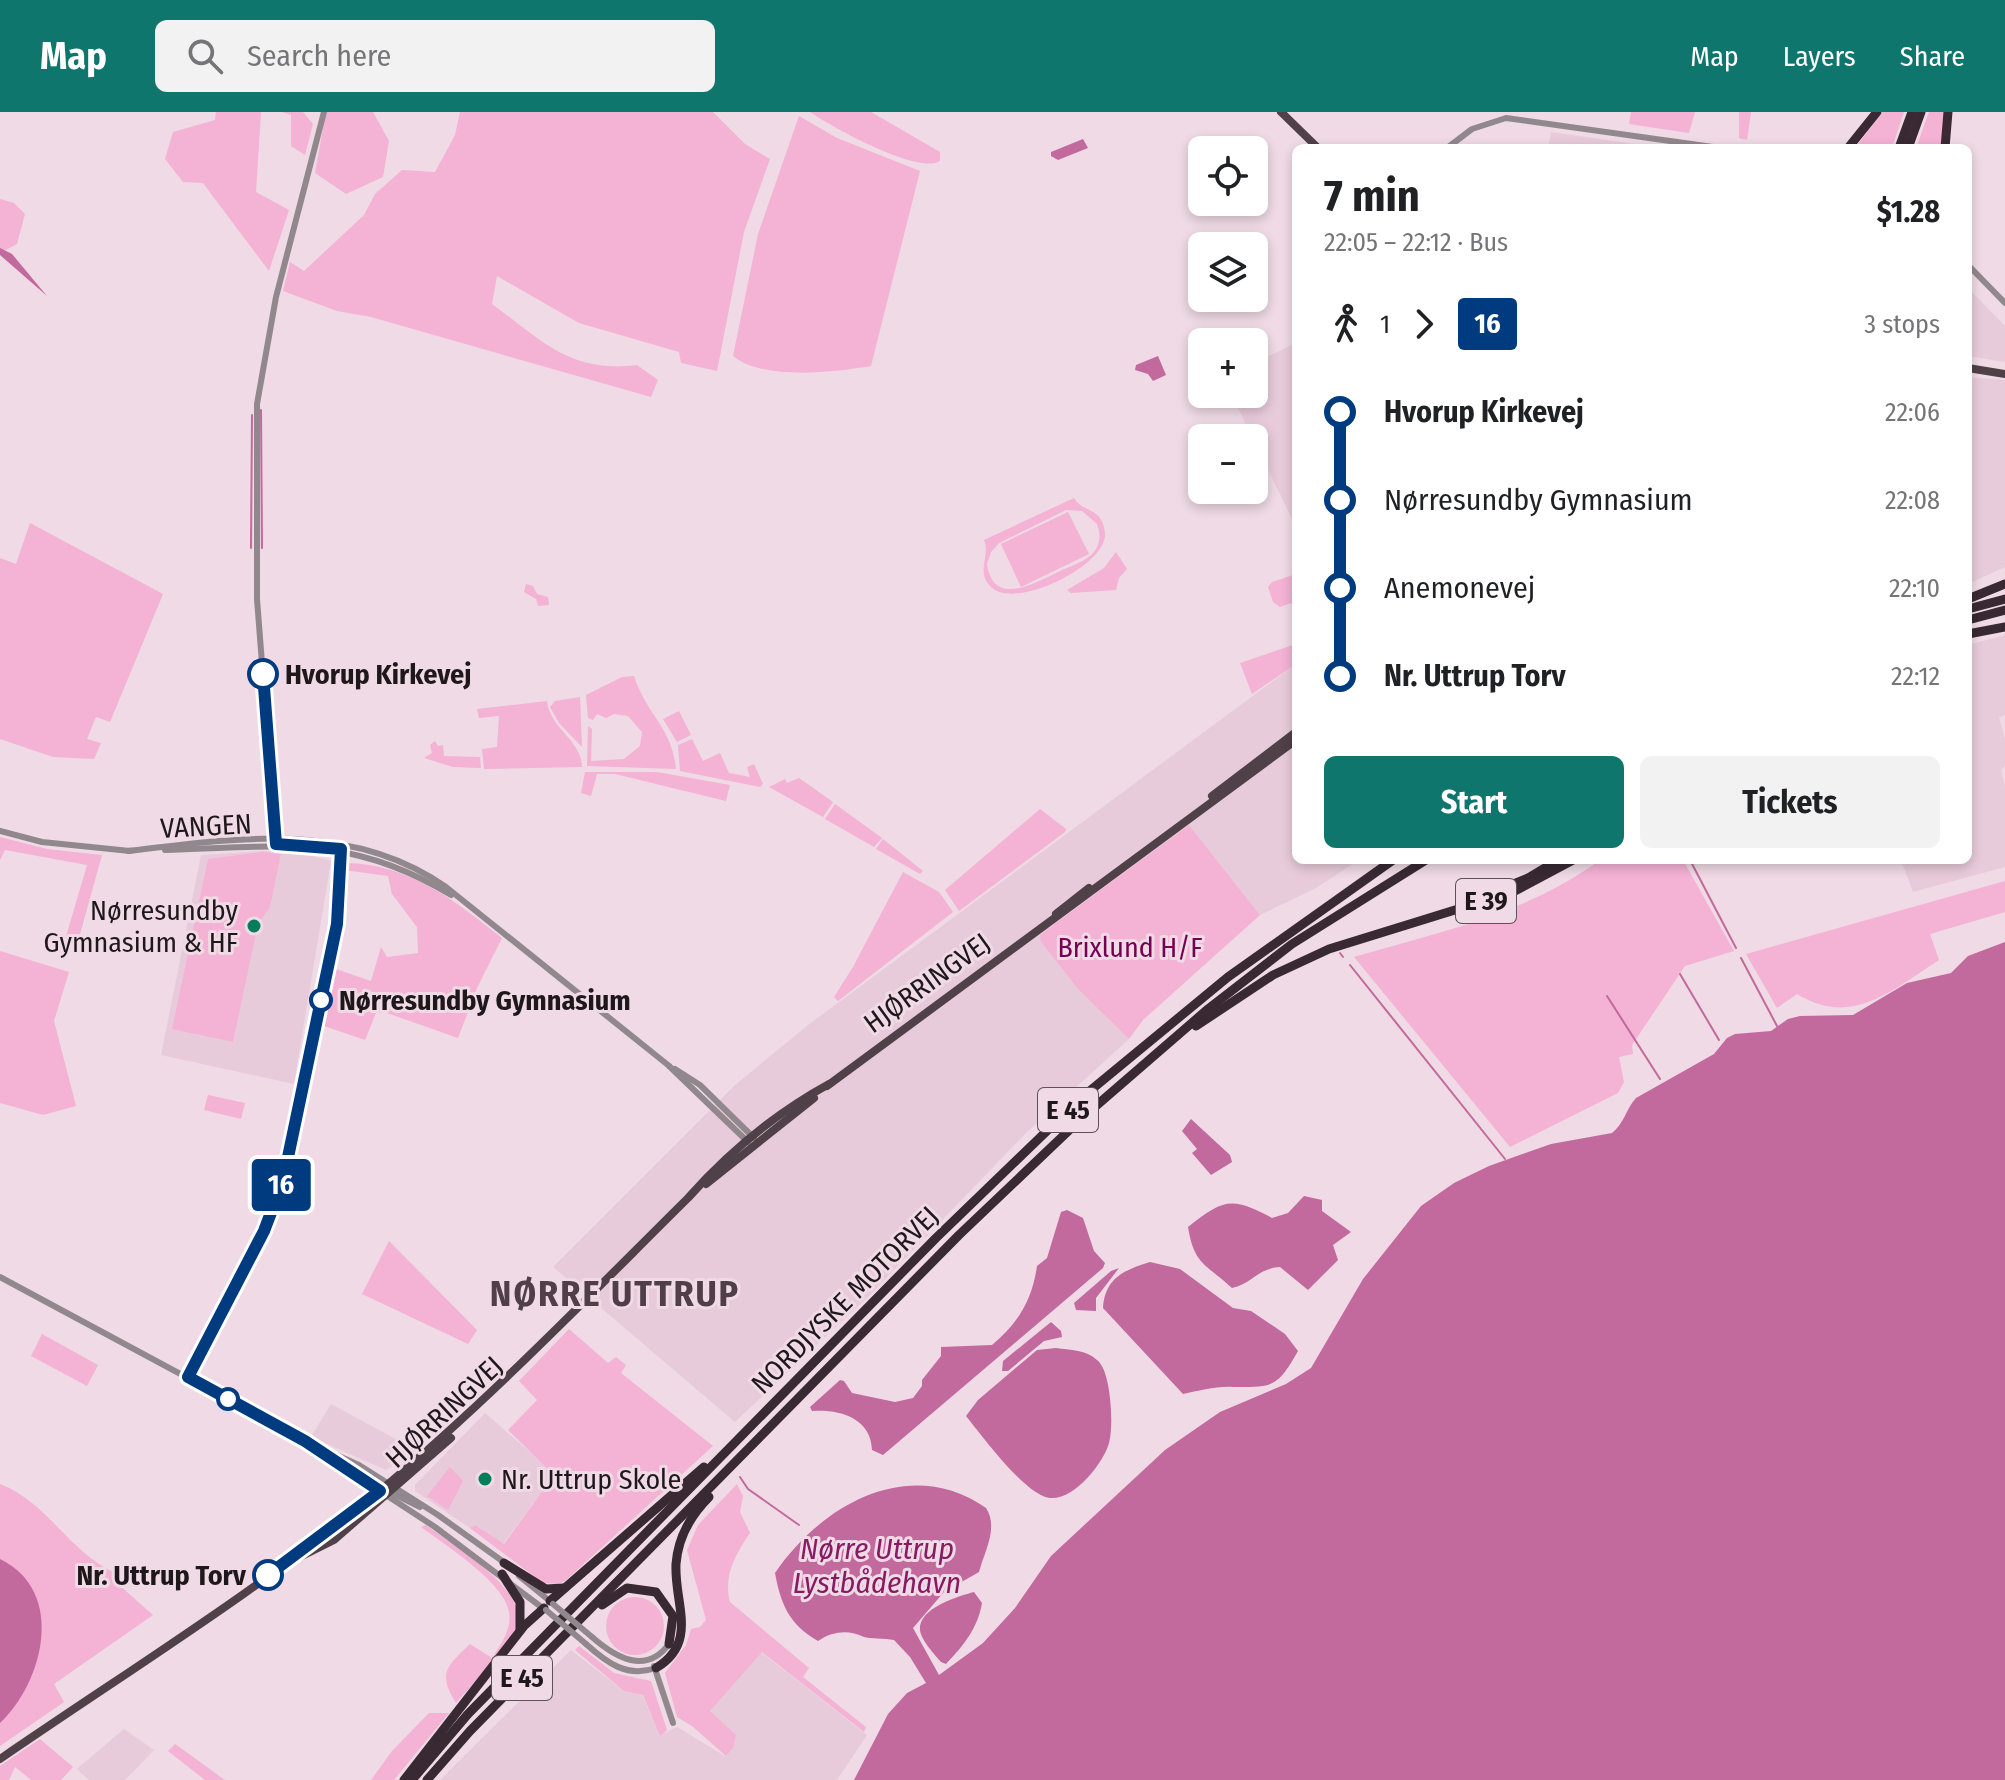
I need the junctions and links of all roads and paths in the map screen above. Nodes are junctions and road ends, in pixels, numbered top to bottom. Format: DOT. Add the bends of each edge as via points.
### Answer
graph roads {
  1 [pos="324,112"];
  2 [pos="1281,112"];
  3 [pos="1877,112"];
  4 [pos="1912,112"];
  5 [pos="1921,112"];
  6 [pos="1948,112"];
  7 [pos="1314,144"];
  8 [pos="1452,144"];
  9 [pos="1691,144"];
  10 [pos="1851,144"];
  11 [pos="1900,144"];
  12 [pos="1909,144"];
  13 [pos="1945,144"];
  14 [pos="1972,269"];
  15 [pos="2005,303"];
  16 [pos="1972,368"];
  17 [pos="2005,371"];
  18 [pos="2005,584"];
  19 [pos="1972,597"];
  20 [pos="2005,599"];
  21 [pos="1972,608"];
  22 [pos="2005,610"];
  23 [pos="1972,619"];
  24 [pos="2005,627"];
  25 [pos="1972,633"];
  26 [pos="1292,735"];
  27 [pos="1292,743"];
  28 [pos="1191,816"];
  29 [pos="0,831"];
  30 [pos="275,841"];
  31 [pos="1387,864"];
  32 [pos="1394,864"];
  33 [pos="1420,864"];
  34 [pos="1550,864"];
  35 [pos="1566,864"];
  36 [pos="1347,892"];
  37 [pos="1393,928"];
  38 [pos="1173,1040"];
  39 [pos="752,1142"];
  40 [pos="0,1277"];
  41 [pos="872,1322"];
  42 [pos="817,1360"];
  43 [pos="334,1459"];
  44 [pos="388,1489"];
  45 [pos="504,1563"];
  46 [pos="502,1574"];
  47 [pos="568,1586"];
  48 [pos="548,1606"];
  49 [pos="519,1633"];
  50 [pos="669,1644"];
  51 [pos="652,1666"];
  52 [pos="673,1723"];
  53 [pos="0,1759"];
  54 [pos="404,1780"];
  55 [pos="412,1780"];
  56 [pos="427,1780"];
  1 -- 30 [label="street" via="276,297 257,404 257,599"];
  2 -- 7 [label="main road"];
  3 -- 10 [label="highway"];
  4 -- 11 [label="highway"];
  5 -- 12 [label="highway"];
  6 -- 13 [label="highway"];
  8 -- 9 [label="street" via="1472,129 1506,118"];
  14 -- 15 [label="street"];
  16 -- 17 [label="main road"];
  18 -- 19 [label="highway"];
  20 -- 21 [label="highway"];
  22 -- 23 [label="highway"];
  24 -- 25 [label="highway"];
  26 -- 28 [label="main road, HJØRRINGVEJ"];
  27 -- 28 [label="main road, HJØRRINGVEJ"];
  28 -- 39 [label="main road, HJØRRINGVEJ" via="1063,905 1053,918 797,1103"];
  29 -- 30 [label="street, VANGEN" via="42,842 128,851"];
  30 -- 39 [label="street, VANGEN" via="342,843 430,875 700,1085"];
  31 -- 36 [label="highway"];
  32 -- 36 [label="highway, E 45"];
  33 -- 38 [label="highway, E 45" via="1292,944"];
  34 -- 37 [label="highway"];
  35 -- 37 [label="highway, E 39" via="1513,892"];
  36 -- 42 [label="highway, NORDJYSKE MOTORVEJ / E 45" via="1228,977 1080,1099"];
  37 -- 38 [label="highway, E 39" via="1273,975"];
  38 -- 41 [label="highway, NORDJYSKE MOTORVEJ / E 45" via="1060,1138"];
  39 -- 44 [label="main road, HJØRRINGVEJ"];
  40 -- 43 [label="street"];
  41 -- 51 [label="highway" via="690,1519 676,1567 683,1635 675,1651"];
  41 -- 56 [label="highway, NORDJYSKE MOTORVEJ / E 45"];
  42 -- 47 [label="highway"];
  42 -- 55 [label="highway, NORDJYSKE MOTORVEJ / E 45" via="468,1714"];
  43 -- 44 [label="street"];
  43 -- 44 [label="street"];
  44 -- 45 [label="street"];
  44 -- 46 [label="street"];
  44 -- 53 [label="main road, HJØRRINGVEJ"];
  45 -- 47 [label="highway" via="546,1589"];
  45 -- 48 [label="street"];
  46 -- 48 [label="street"];
  46 -- 49 [label="highway" via="522,1607"];
  47 -- 48 [label="highway"];
  48 -- 49 [label="highway"];
  48 -- 51 [label="street, bridge" via="623,1659"];
  48 -- 51 [label="street, bridge" via="618,1668 634,1672"];
  49 -- 54 [label="highway"];
  50 -- 51 [label="street"];
  50 -- 56 [label="highway" via="673,1616 664,1598 636,1587 617,1593"];
  51 -- 52 [label="street"];
}
